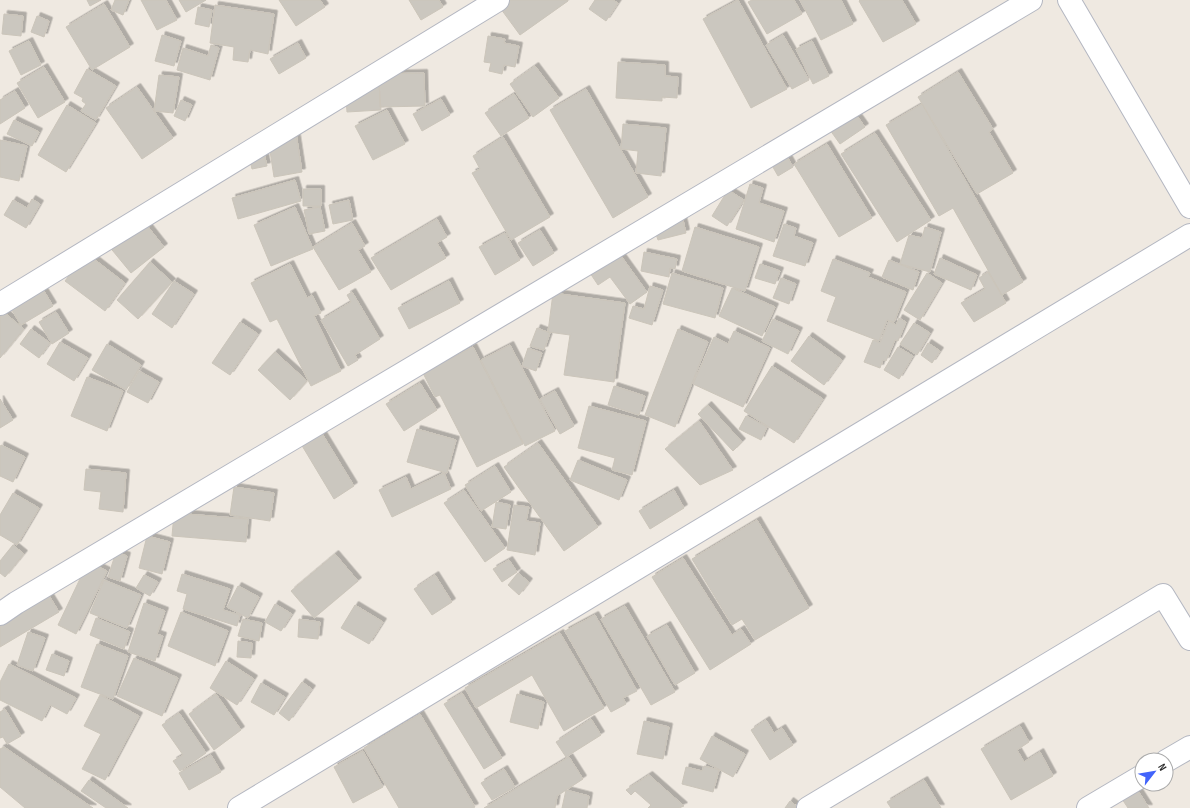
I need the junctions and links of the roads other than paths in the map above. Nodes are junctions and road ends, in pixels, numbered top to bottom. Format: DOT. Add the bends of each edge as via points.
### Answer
graph roads {
  1 [pos="498,0"];
  2 [pos="1031,0"];
  3 [pos="1069,0"];
  4 [pos="1190,207"];
  5 [pos="1190,235"];
  6 [pos="0,304"];
  7 [pos="0,614"];
  8 [pos="1190,639"];
  9 [pos="1190,747"];
  10 [pos="1174,757"];
  11 [pos="1134,781"];
  12 [pos="239,808"];
  13 [pos="808,808"];
  14 [pos="1088,808"];
  1 -- 6 [label="street"];
  2 -- 7 [label="street"];
  3 -- 4 [label="street"];
  5 -- 12 [label="street"];
  8 -- 13 [label="street" via="1163,595"];
  9 -- 10 [label="street"];
  11 -- 14 [label="street"];
}
